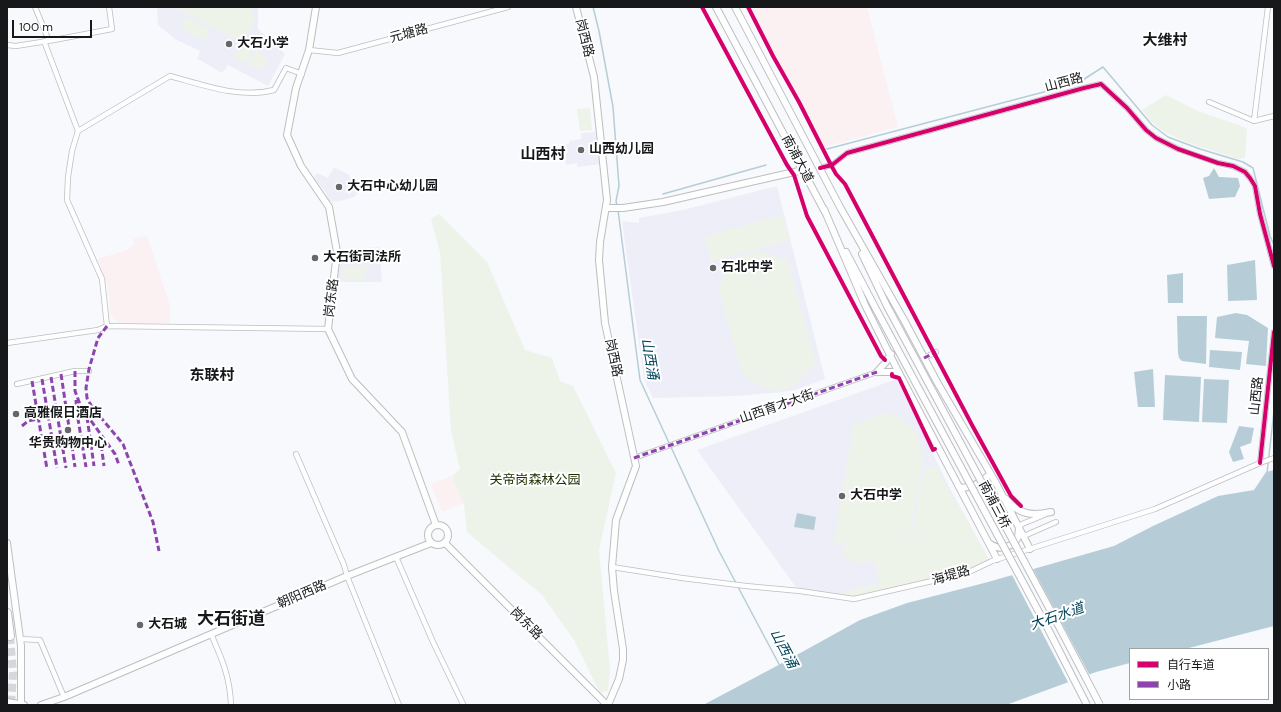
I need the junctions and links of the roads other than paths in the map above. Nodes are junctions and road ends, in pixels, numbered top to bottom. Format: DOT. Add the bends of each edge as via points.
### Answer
graph roads {
  1 [pos="35,7"];
  2 [pos="109,7"];
  3 [pos="316,7"];
  4 [pos="508,7"];
  5 [pos="576,7"];
  6 [pos="716,7"];
  7 [pos="735,7"];
  8 [pos="1268,7"];
  9 [pos="46,41"];
  10 [pos="7,45"];
  11 [pos="309,50"];
  12 [pos="302,74"];
  13 [pos="1209,102"];
  14 [pos="1274,116"];
  15 [pos="1254,120"];
  16 [pos="78,131"];
  17 [pos="820,168"];
  18 [pos="803,170"];
  19 [pos="840,207"];
  20 [pos="606,208"];
  21 [pos="824,209"];
  22 [pos="1274,266"];
  23 [pos="887,306"];
  24 [pos="877,311"];
  25 [pos="107,326"];
  26 [pos="328,329"];
  27 [pos="1274,332"];
  28 [pos="7,342"];
  29 [pos="936,352"];
  30 [pos="891,354"];
  31 [pos="924,358"];
  32 [pos="89,371"];
  33 [pos="877,372"];
  34 [pos="899,373"];
  35 [pos="17,384"];
  36 [pos="296,454"];
  37 [pos="634,458"];
  38 [pos="1274,458"];
  39 [pos="1260,463"];
  40 [pos="990,474"];
  41 [pos="996,484"];
  42 [pos="960,488"];
  43 [pos="1051,512"];
  44 [pos="1056,522"];
  45 [pos="436,525"];
  46 [pos="1019,529"];
  47 [pos="1024,536"];
  48 [pos="7,543"];
  49 [pos="432,543"];
  50 [pos="445,543"];
  51 [pos="988,543"];
  52 [pos="1030,549"];
  53 [pos="396,556"];
  54 [pos="997,559"];
  55 [pos="612,568"];
  56 [pos="347,576"];
  57 [pos="7,613"];
  58 [pos="211,634"];
  59 [pos="10,636"];
  60 [pos="20,639"];
  61 [pos="64,697"];
  62 [pos="7,702"];
  63 [pos="464,704"];
  64 [pos="22,705"];
  65 [pos="41,705"];
  66 [pos="231,705"];
  67 [pos="399,705"];
  68 [pos="608,705"];
  69 [pos="1087,705"];
  70 [pos="1100,705"];
  1 -- 9 [label="street"];
  2 -- 9 [label="street" via="112,29"];
  3 -- 11 [label="main road, 岗东路"];
  4 -- 11 [label="street, 元塘路" via="338,53"];
  5 -- 20 [label="main road, 岗西路" via="594,77"];
  6 -- 18 [label="main road, 南浦大道"];
  7 -- 17 [label="main road, 南浦大道"];
  8 -- 15 [label="street"];
  9 -- 10 [label="street"];
  9 -- 16 [label="street"];
  11 -- 12 [label="main road, 岗东路"];
  12 -- 16 [label="street" via="286,68 274,90 264,93 218,89 170,76"];
  12 -- 26 [label="main road, 岗东路" via="296,88 287,135 300,166 329,207 337,252"];
  13 -- 15 [label="street"];
  14 -- 15 [label="street"];
  16 -- 25 [label="street" via="72,151 67,200 102,279"];
  17 -- 19 [label="main road, 南浦大道"];
  17 -- 22 [label="street, 山西路" via="832,164 846,153 1101,84 1156,138 1178,149 1245,172 1255,186"];
  18 -- 20 [label="main road" via="663,202"];
  18 -- 21 [label="main road, 南浦大道"];
  19 -- 23 [label="main road, 南浦大道"];
  19 -- 31 [label="main road"];
  20 -- 37 [label="main road, 岗西路" via="599,260 605,323"];
  21 -- 24 [label="main road, 南浦大道"];
  21 -- 30 [label="main road" via="865,305"];
  23 -- 70 [label="main road, 南浦三桥, bridge"];
  24 -- 69 [label="main road, 南浦三桥, bridge"];
  25 -- 26 [label="street"];
  25 -- 28 [label="street" via="98,330"];
  26 -- 45 [label="main road, 岗东路" via="352,379 402,432"];
  27 -- 39 [label="street, 山西路"];
  29 -- 31 [label="street"];
  30 -- 33 [label="main road"];
  30 -- 34 [label="main road"];
  31 -- 40 [label="main road"];
  32 -- 35 [label="street" via="76,371"];
  33 -- 34 [label="main road"];
  33 -- 37 [label="street, 山西育才大街"];
  34 -- 42 [label="main road"];
  36 -- 56 [label="street"];
  37 -- 55 [label="main road, 岗西路" via="636,466 616,520"];
  38 -- 39 [label="street, 海堤路"];
  39 -- 52 [label="street, 海堤路" via="1155,509"];
  40 -- 41 [label="main road"];
  40 -- 42 [label="main road" via="980,483"];
  41 -- 43 [label="main road" via="1012,506 1019,510 1040,514"];
  41 -- 46 [label="main road"];
  42 -- 51 [label="main road"];
  43 -- 46 [label="street" via="1022,524"];
  44 -- 47 [label="street"];
  45 -- 49 [label="main road" via="428,531 428,539"];
  45 -- 50 [label="main road" via="443,526 448,532"];
  46 -- 47 [label="main road"];
  46 -- 51 [label="main road" via="1014,544 995,548"];
  47 -- 52 [label="main road"];
  48 -- 60 [label="main road"];
  49 -- 50 [label="main road"];
  49 -- 53 [label="main road, 朝阳西路"];
  50 -- 68 [label="main road, 岗东路"];
  51 -- 54 [label="main road"];
  52 -- 54 [label="street, 海堤路"];
  53 -- 56 [label="main road, 朝阳西路"];
  53 -- 63 [label="street" via="433,642"];
  54 -- 55 [label="street, 海堤路" via="967,573 854,599"];
  55 -- 68 [label="main road, 岗西路" via="623,660"];
  56 -- 58 [label="main road, 朝阳西路"];
  56 -- 67 [label="street"];
  57 -- 59 [label="highway"];
  58 -- 61 [label="main road, 朝阳西路"];
  58 -- 66 [label="street" via="225,666 231,689"];
  60 -- 61 [label="street" via="40,640"];
  60 -- 64 [label="main road"];
  61 -- 65 [label="main road, 朝阳西路"];
  62 -- 64 [label="main road"];
}
